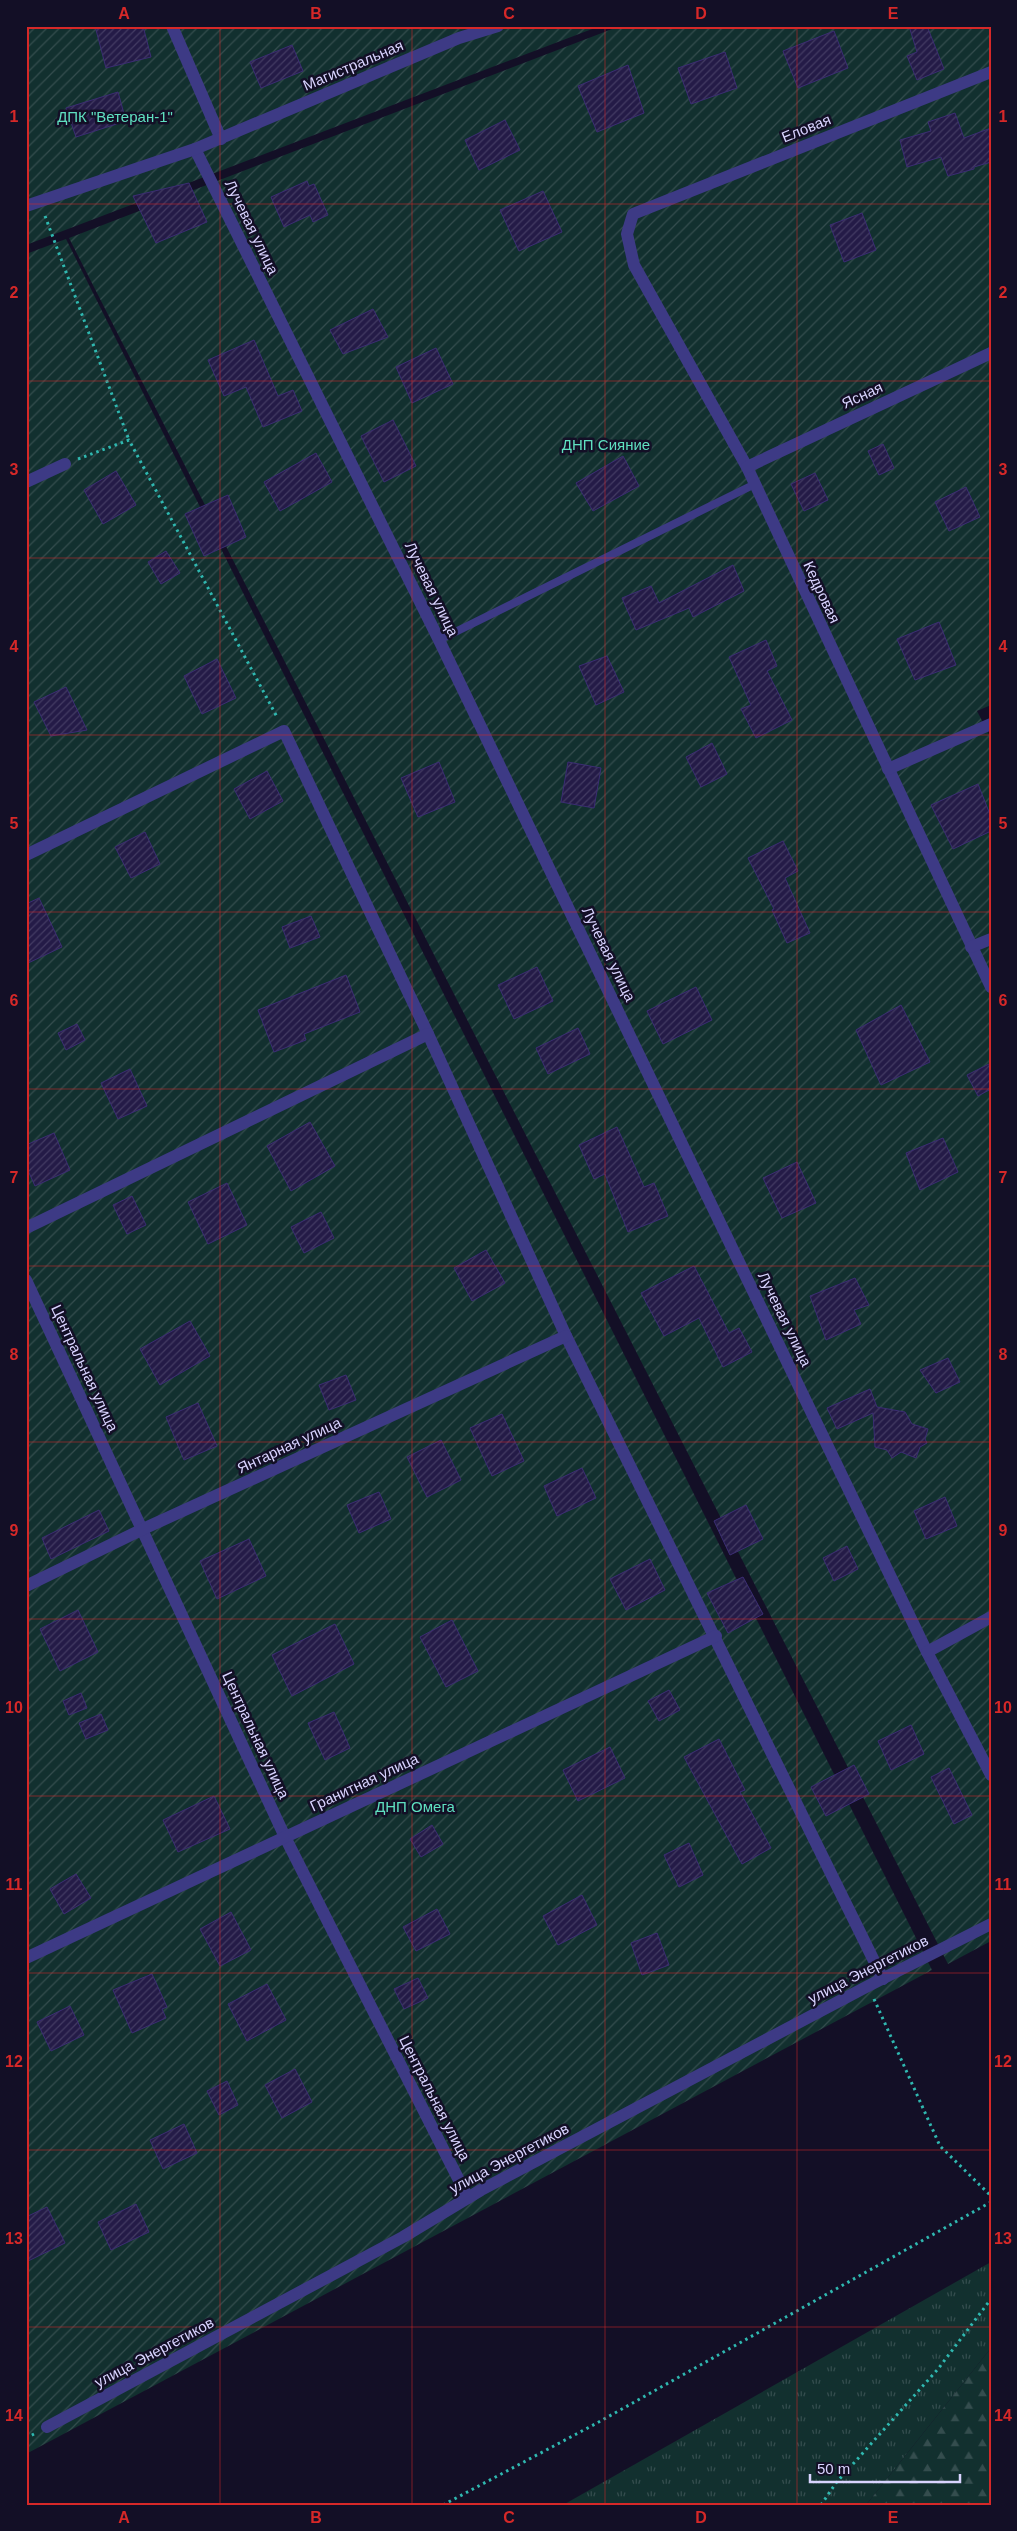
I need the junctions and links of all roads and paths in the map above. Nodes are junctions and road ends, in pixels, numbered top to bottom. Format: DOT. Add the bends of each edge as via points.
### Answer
graph roads {
  1 [pos="172,26"];
  2 [pos="498,26"];
  3 [pos="457,32"];
  4 [pos="991,72"];
  5 [pos="221,138"];
  6 [pos="195,149"];
  7 [pos="39,202"];
  8 [pos="26,206"];
  9 [pos="633,214"];
  10 [pos="991,353"];
  11 [pos="129,440"];
  12 [pos="65,464"];
  13 [pos="747,467"];
  14 [pos="26,482"];
  15 [pos="753,485"];
  16 [pos="439,640"];
  17 [pos="991,724"];
  18 [pos="284,731"];
  19 [pos="888,769"];
  20 [pos="26,855"];
  21 [pos="991,938"];
  22 [pos="971,947"];
  23 [pos="991,987"];
  24 [pos="428,1034"];
  25 [pos="26,1228"];
  26 [pos="26,1280"];
  27 [pos="566,1336"];
  28 [pos="143,1529"];
  29 [pos="26,1586"];
  30 [pos="991,1617"];
  31 [pos="716,1636"];
  32 [pos="928,1652"];
  33 [pos="991,1775"];
  34 [pos="285,1837"];
  35 [pos="991,1924"];
  36 [pos="26,1958"];
  37 [pos="883,1979"];
  38 [pos="868,1986"];
  39 [pos="991,2196"];
  40 [pos="468,2198"];
  41 [pos="991,2202"];
  42 [pos="991,2299"];
  43 [pos="48,2427"];
  44 [pos="443,2505"];
  45 [pos="821,2505"];
  1 -- 5 [label="street"];
  2 -- 3 [label="street, Магистральная"];
  3 -- 5 [label="street, Магистральная"];
  4 -- 9 [label="street, Еловая"];
  5 -- 6 [label="street, Магистральная"];
  6 -- 7 [label="street, Магистральная"];
  6 -- 16 [label="street, Лучевая улица"];
  7 -- 8 [label="street, Магистральная"];
  7 -- 11 [label="path"];
  9 -- 13 [label="street, Кедровая" via="627,234 634,266"];
  10 -- 13 [label="street, Ясная"];
  11 -- 12 [label="path"];
  11 -- 18 [label="path"];
  12 -- 14 [label="street"];
  13 -- 15 [label="street, Кедровая"];
  15 -- 16 [label="lane"];
  15 -- 19 [label="street, Кедровая"];
  16 -- 32 [label="street, Лучевая улица"];
  17 -- 19 [label="street"];
  18 -- 20 [label="street"];
  18 -- 24 [label="street"];
  19 -- 22 [label="street, Кедровая"];
  21 -- 22 [label="street"];
  22 -- 23 [label="street, Кедровая"];
  24 -- 25 [label="street"];
  24 -- 27 [label="street"];
  26 -- 28 [label="street, Центральная улица"];
  27 -- 28 [label="street, Янтарная улица"];
  27 -- 31 [label="street"];
  28 -- 29 [label="street, Янтарная улица"];
  28 -- 34 [label="street, Центральная улица"];
  30 -- 32 [label="street"];
  31 -- 34 [label="street, Гранитная улица"];
  31 -- 37 [label="street"];
  32 -- 33 [label="street, Лучевая улица"];
  34 -- 36 [label="street, Гранитная улица"];
  34 -- 40 [label="street, Центральная улица"];
  35 -- 37 [label="street, улица Энергетиков"];
  37 -- 38 [label="street, улица Энергетиков"];
  38 -- 39 [label="path" via="940,2146"];
  38 -- 40 [label="street, улица Энергетиков"];
  40 -- 43 [label="street, улица Энергетиков" via="403,2237"];
  41 -- 44 [label="path"];
  42 -- 45 [label="path" via="938,2369 836,2483"];
}
